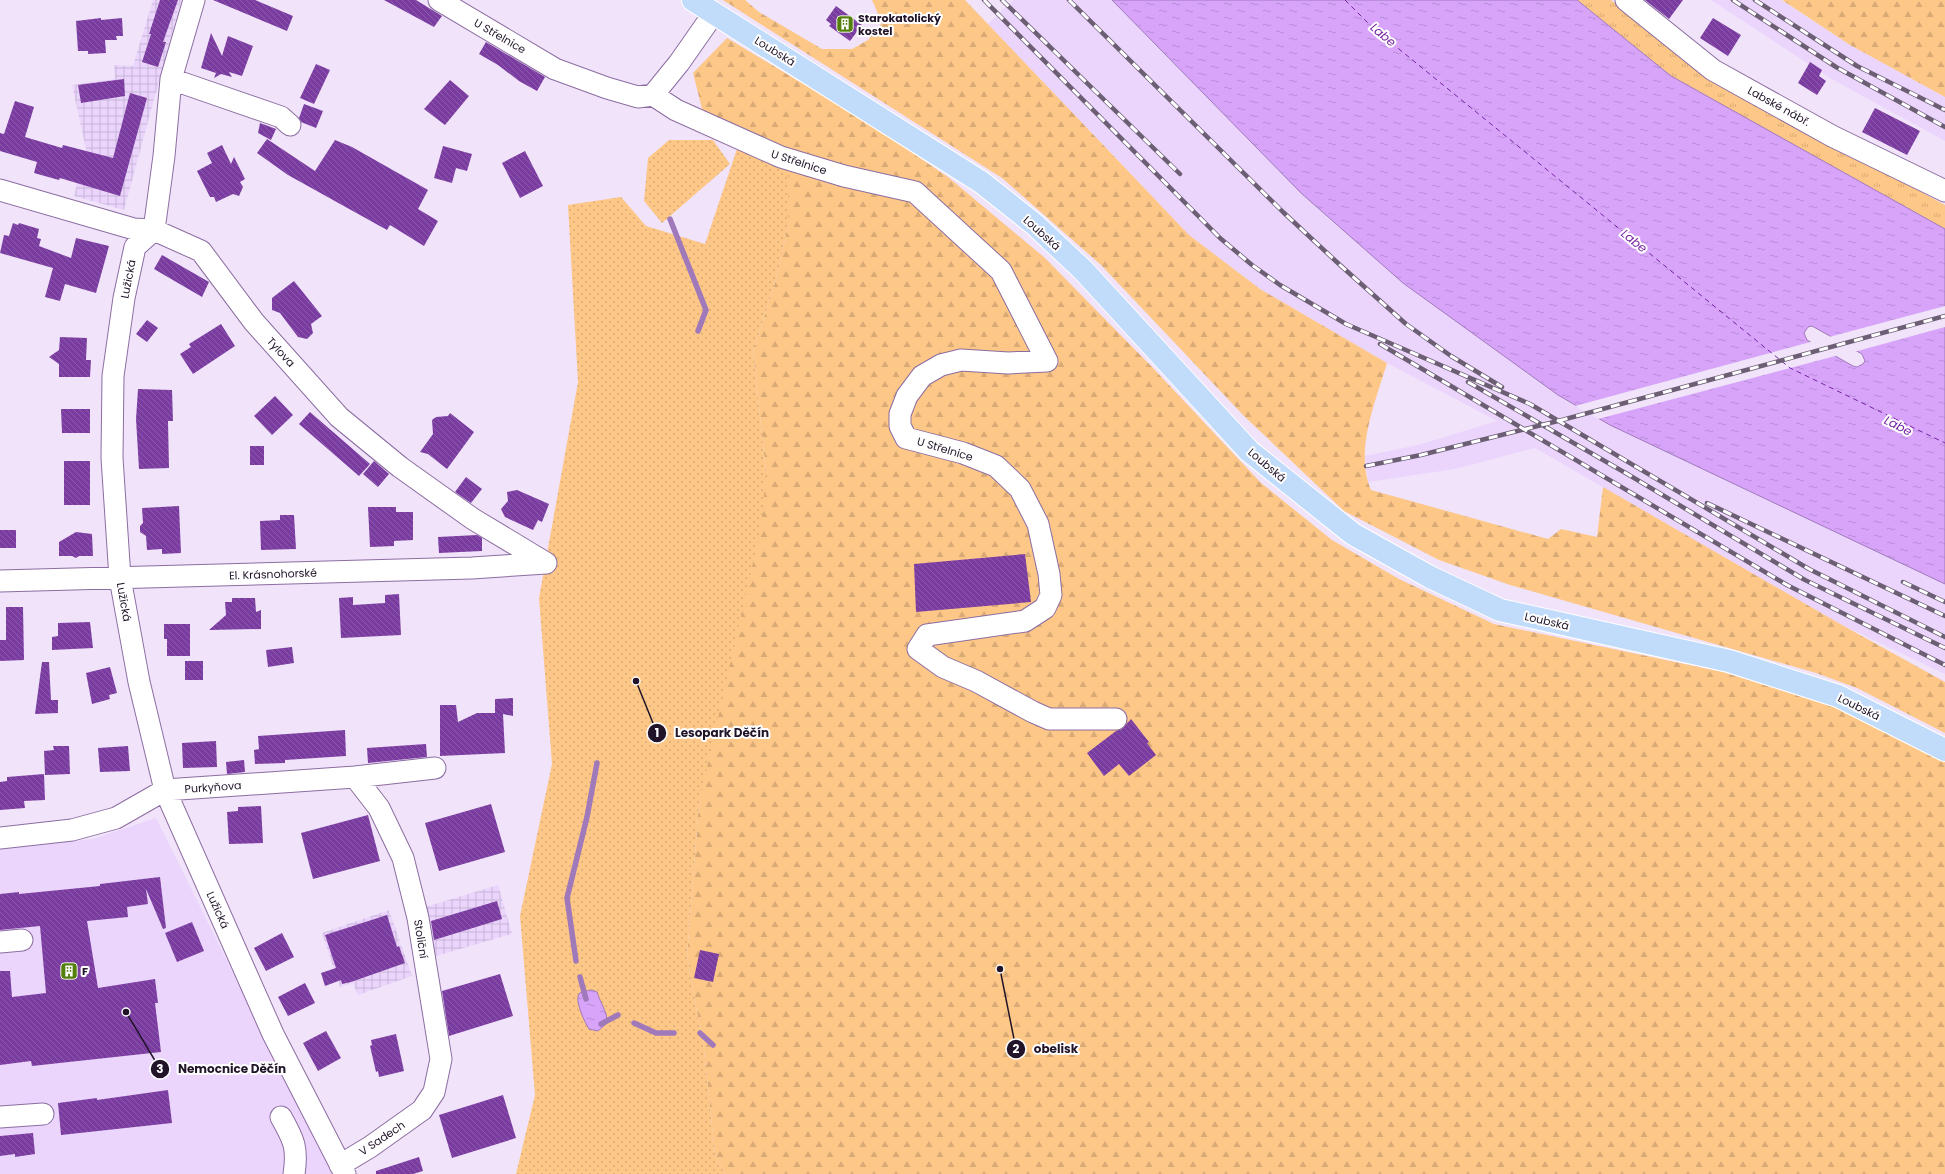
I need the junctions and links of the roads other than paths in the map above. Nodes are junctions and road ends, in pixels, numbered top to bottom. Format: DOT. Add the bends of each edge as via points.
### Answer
graph roads {
  1 [pos="194,0"];
  2 [pos="439,0"];
  3 [pos="693,0"];
  4 [pos="1626,0"];
  5 [pos="714,13"];
  6 [pos="171,79"];
  7 [pos="653,95"];
  8 [pos="290,125"];
  9 [pos="0,190"];
  10 [pos="1945,191"];
  11 [pos="154,230"];
  12 [pos="546,563"];
  13 [pos="120,578"];
  14 [pos="0,581"];
  15 [pos="1116,719"];
  16 [pos="1945,750"];
  17 [pos="436,768"];
  18 [pos="355,777"];
  19 [pos="165,790"];
  20 [pos="0,838"];
  21 [pos="22,940"];
  22 [pos="0,942"];
  23 [pos="422,1110"];
  24 [pos="43,1114"];
  25 [pos="281,1116"];
  26 [pos="0,1117"];
  27 [pos="343,1169"];
  28 [pos="294,1174"];
  1 -- 6 [label="street"];
  2 -- 7 [label="street, U Střelnice" via="555,69 638,97"];
  3 -- 5 [label="main road, Loubská"];
  4 -- 10 [label="street, Labské nábř." via="1713,70 1832,136"];
  5 -- 7 [label="street"];
  5 -- 16 [label="main road, Loubská" via="981,182 1034,224 1083,270 1249,451 1353,534 1430,578 1500,610 1729,661 1838,696"];
  6 -- 8 [label="street" via="281,117"];
  6 -- 11 [label="street"];
  7 -- 15 [label="street, U Střelnice" via="676,110 781,157 844,176 914,192 1001,271 1047,361 1008,363 961,360 942,365 922,376 907,396 900,414 900,426 906,438 963,453 996,466 1020,489 1038,524 1051,595 1045,608 1025,621 927,635 918,650 943,667 1049,719"];
  9 -- 11 [label="street, Tylova" via="134,229"];
  11 -- 12 [label="street, Tylova" via="201,251 254,322 339,417 403,470 473,520"];
  11 -- 13 [label="street, Lužická" via="134,246 113,376 112,458"];
  12 -- 13 [label="street, El. Krásnohorské" via="472,568"];
  13 -- 14 [label="street, El. Krásnohorské"];
  13 -- 19 [label="street, Lužická" via="139,682"];
  17 -- 18 [label="street, Purkyňova"];
  18 -- 19 [label="street, Purkyňova"];
  18 -- 23 [label="street, Stoliční" via="379,808 403,858 418,918 441,1059 434,1092"];
  19 -- 20 [label="street, Purkyňova" via="116,818 72,830"];
  19 -- 27 [label="street, Lužická" via="273,1034"];
  21 -- 22 [label="street"];
  23 -- 27 [label="street, V Sadech"];
  24 -- 26 [label="street"];
  25 -- 28 [label="street" via="297,1153"];
}
